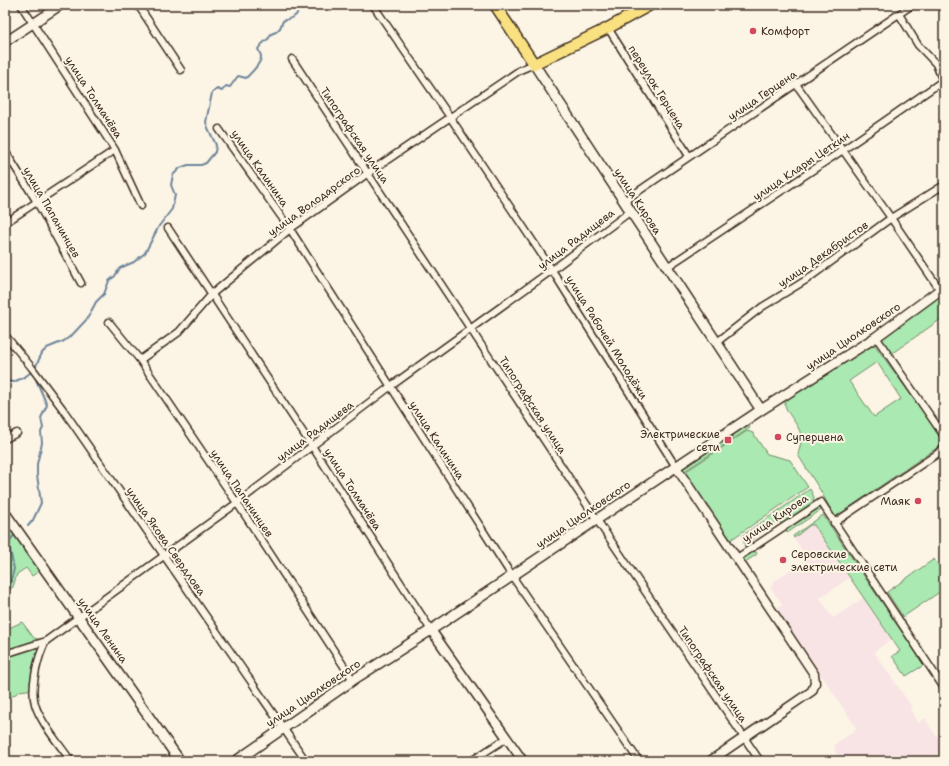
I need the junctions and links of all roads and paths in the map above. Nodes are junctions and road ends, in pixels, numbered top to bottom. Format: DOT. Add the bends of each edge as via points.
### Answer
graph roads {
  1 [pos="21,5"];
  2 [pos="61,5"];
  3 [pos="138,5"];
  4 [pos="373,5"];
  5 [pos="650,5"];
  6 [pos="912,5"];
  7 [pos="500,7"];
  8 [pos="899,14"];
  9 [pos="34,23"];
  10 [pos="608,28"];
  11 [pos="5,42"];
  12 [pos="292,59"];
  13 [pos="534,64"];
  14 [pos="181,70"];
  15 [pos="943,82"];
  16 [pos="796,84"];
  17 [pos="450,118"];
  18 [pos="220,129"];
  19 [pos="115,150"];
  20 [pos="843,150"];
  21 [pos="5,151"];
  22 [pos="690,156"];
  23 [pos="368,173"];
  24 [pos="944,185"];
  25 [pos="624,201"];
  26 [pos="37,202"];
  27 [pos="141,206"];
  28 [pos="631,211"];
  29 [pos="891,218"];
  30 [pos="5,223"];
  31 [pos="168,228"];
  32 [pos="290,229"];
  33 [pos="667,267"];
  34 [pos="552,270"];
  35 [pos="81,283"];
  36 [pos="942,289"];
  37 [pos="212,294"];
  38 [pos="109,322"];
  39 [pos="470,328"];
  40 [pos="5,335"];
  41 [pos="876,337"];
  42 [pos="717,342"];
  43 [pos="140,360"];
  44 [pos="391,386"];
  45 [pos="761,410"];
  46 [pos="942,425"];
  47 [pos="18,433"];
  48 [pos="944,436"];
  49 [pos="5,439"];
  50 [pos="312,446"];
  51 [pos="944,447"];
  52 [pos="676,467"];
  53 [pos="237,503"];
  54 [pos="5,513"];
  55 [pos="597,520"];
  56 [pos="834,523"];
  57 [pos="164,556"];
  58 [pos="737,558"];
  59 [pos="512,576"];
  60 [pos="79,617"];
  61 [pos="431,630"];
  62 [pos="46,641"];
  63 [pos="5,654"];
  64 [pos="353,680"];
  65 [pos="944,688"];
  66 [pos="283,728"];
  67 [pos="507,738"];
  68 [pos="744,738"];
  69 [pos="71,761"];
  70 [pos="180,761"];
  71 [pos="236,761"];
  72 [pos="306,761"];
  73 [pos="471,761"];
  74 [pos="523,761"];
  75 [pos="639,761"];
  76 [pos="710,761"];
  77 [pos="760,761"];
  1 -- 9 [label="street, улица Толмачёва"];
  2 -- 9 [label="street"];
  3 -- 14 [label="street"];
  4 -- 17 [label="street, улица Рабочей Молодёжи"];
  5 -- 10 [label="main road"];
  6 -- 8 [label="street, улица Герцена"];
  7 -- 13 [label="main road, улица Кирова"];
  8 -- 15 [label="street" via="918,45 936,64"];
  8 -- 16 [label="street, улица Герцена"];
  9 -- 11 [label="street"];
  9 -- 19 [label="street, улица Толмачёва"];
  10 -- 13 [label="main road"];
  10 -- 22 [label="street, переулок Герцена"];
  12 -- 23 [label="street, Типографская улица"];
  13 -- 17 [label="street, улица Володарского" via="520,70"];
  13 -- 25 [label="main road, улица Кирова"];
  15 -- 20 [label="street, улица Клары Цеткин"];
  16 -- 20 [label="street"];
  16 -- 22 [label="street, улица Герцена"];
  17 -- 23 [label="street, улица Володарского"];
  17 -- 34 [label="street, улица Рабочей Молодёжи"];
  18 -- 32 [label="street, улица Калинина"];
  19 -- 26 [label="street"];
  19 -- 27 [label="street, улица Толмачёва"];
  20 -- 29 [label="street"];
  20 -- 33 [label="street, улица Клары Цеткин"];
  21 -- 26 [label="street, улица Папанинцев"];
  22 -- 25 [label="street, улица Герцена"];
  23 -- 32 [label="street, улица Володарского"];
  23 -- 39 [label="street, Типографская улица"];
  24 -- 29 [label="street, улица Декабристов"];
  25 -- 28 [label="main road, улица Кирова"];
  26 -- 30 [label="street"];
  26 -- 35 [label="street, улица Папанинцев"];
  28 -- 33 [label="main road, улица Кирова"];
  28 -- 34 [label="street, улица Радищева"];
  29 -- 36 [label="street"];
  29 -- 42 [label="street, улица Декабристов" via="806,280 762,307"];
  31 -- 37 [label="street, улица Толмачёва"];
  32 -- 37 [label="street, улица Володарского"];
  32 -- 44 [label="street, улица Калинина"];
  33 -- 42 [label="main road, улица Кирова"];
  34 -- 39 [label="street, улица Радищева"];
  34 -- 52 [label="street, улица Рабочей Молодёжи"];
  36 -- 41 [label="main road, улица Циолковского"];
  37 -- 43 [label="street, улица Володарского" via="179,332"];
  37 -- 50 [label="street, улица Толмачёва"];
  38 -- 43 [label="street, улица Папанинцев"];
  39 -- 44 [label="street, улица Радищева"];
  39 -- 55 [label="street, Типографская улица"];
  40 -- 57 [label="street, улица Якова Свердлова" via="62,408"];
  41 -- 45 [label="main road, улица Циолковского"];
  41 -- 46 [label="street"];
  42 -- 45 [label="main road, улица Кирова"];
  43 -- 53 [label="street, улица Папанинцев"];
  44 -- 50 [label="street, улица Радищева"];
  44 -- 59 [label="street, улица Калинина"];
  45 -- 52 [label="main road, улица Циолковского"];
  46 -- 48 [label="street"];
  47 -- 49 [label="street"];
  50 -- 53 [label="street, улица Радищева"];
  50 -- 61 [label="street, улица Толмачёва"];
  51 -- 56 [label="street"];
  52 -- 55 [label="main road, улица Циолковского"];
  52 -- 58 [label="street, улица Рабочей Молодёжи"];
  53 -- 57 [label="street, улица Радищева"];
  53 -- 64 [label="street, улица Папанинцев"];
  54 -- 60 [label="main road, улица Ленина"];
  55 -- 59 [label="main road, улица Циолковского"];
  55 -- 68 [label="street, Типографская улица"];
  56 -- 58 [label="street, улица Кирова" via="821,502"];
  56 -- 65 [label="street, улица Кирова"];
  57 -- 60 [label="street, улица Радищева"];
  57 -- 66 [label="street, улица Якова Свердлова"];
  58 -- 68 [label="street, улица Рабочей Молодёжи" via="814,674 815,683 812,691"];
  59 -- 61 [label="main road, улица Циолковского"];
  59 -- 75 [label="street, улица Калинина"];
  60 -- 62 [label="street, улица Радищева"];
  60 -- 70 [label="main road, улица Ленина"];
  61 -- 64 [label="main road, улица Циолковского"];
  61 -- 67 [label="street, улица Толмачёва"];
  62 -- 63 [label="street, улица Радищева"];
  62 -- 69 [label="street" via="37,668 34,702 39,714"];
  64 -- 66 [label="main road, улица Циолковского"];
  66 -- 71 [label="main road, улица Циолковского"];
  66 -- 72 [label="street, улица Якова Свердлова"];
  67 -- 73 [label="street"];
  67 -- 74 [label="street, улица Толмачёва"];
  68 -- 76 [label="street"];
  68 -- 77 [label="street, Типографская улица"];
}
